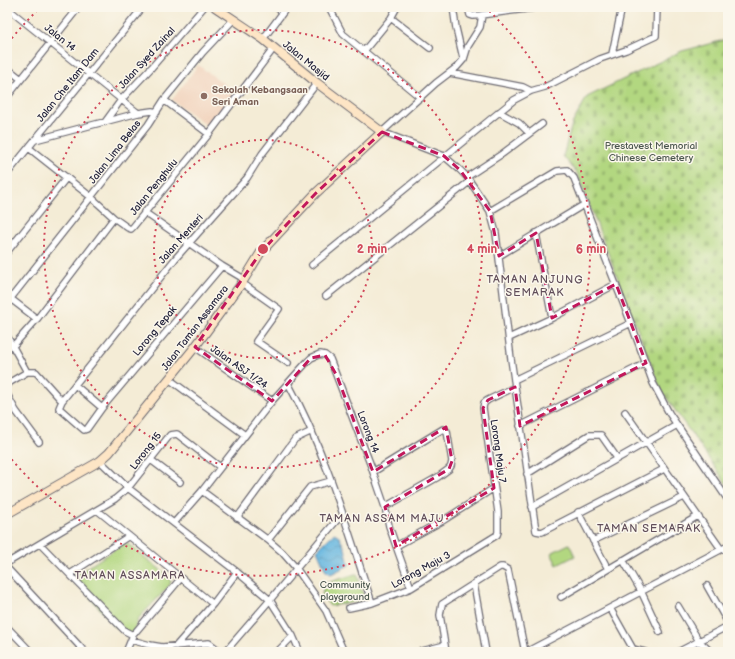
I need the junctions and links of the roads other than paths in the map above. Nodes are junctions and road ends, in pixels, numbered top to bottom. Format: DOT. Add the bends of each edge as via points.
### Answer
graph roads {
  1 [pos="79,7"];
  2 [pos="143,7"];
  3 [pos="204,7"];
  4 [pos="215,7"];
  5 [pos="276,7"];
  6 [pos="329,7"];
  7 [pos="397,7"];
  8 [pos="453,7"];
  9 [pos="468,7"];
  10 [pos="542,7"];
  11 [pos="622,7"];
  12 [pos="657,7"];
  13 [pos="10,8"];
  14 [pos="285,10"];
  15 [pos="482,15"];
  16 [pos="391,18"];
  17 [pos="234,19"];
  18 [pos="263,39"];
  19 [pos="51,42"];
  20 [pos="274,48"];
  21 [pos="430,48"];
  22 [pos="364,51"];
  23 [pos="612,54"];
  24 [pos="464,59"];
  25 [pos="7,68"];
  26 [pos="88,73"];
  27 [pos="448,74"];
  28 [pos="21,80"];
  29 [pos="317,83"];
  30 [pos="531,91"];
  31 [pos="7,97"];
  32 [pos="421,98"];
  33 [pos="121,100"];
  34 [pos="164,100"];
  35 [pos="157,112"];
  36 [pos="499,112"];
  37 [pos="138,114"];
  38 [pos="105,122"];
  39 [pos="542,124"];
  40 [pos="382,132"];
  41 [pos="529,133"];
  42 [pos="209,134"];
  43 [pos="35,140"];
  44 [pos="29,148"];
  45 [pos="444,156"];
  46 [pos="7,174"];
  47 [pos="66,177"];
  48 [pos="468,179"];
  49 [pos="92,197"];
  50 [pos="585,204"];
  51 [pos="490,211"];
  52 [pos="144,212"];
  53 [pos="114,218"];
  54 [pos="536,234"];
  55 [pos="189,243"];
  56 [pos="7,252"];
  57 [pos="499,256"];
  58 [pos="312,264"];
  59 [pos="222,266"];
  60 [pos="243,281"];
  61 [pos="616,284"];
  62 [pos="326,296"];
  63 [pos="9,297"];
  64 [pos="552,318"];
  65 [pos="37,319"];
  66 [pos="631,323"];
  67 [pos="7,336"];
  68 [pos="509,338"];
  69 [pos="13,346"];
  70 [pos="195,347"];
  71 [pos="288,363"];
  72 [pos="646,363"];
  73 [pos="27,372"];
  74 [pos="169,380"];
  75 [pos="514,380"];
  76 [pos="288,383"];
  77 [pos="7,384"];
  78 [pos="75,384"];
  79 [pos="515,387"];
  80 [pos="7,394"];
  81 [pos="272,401"];
  82 [pos="62,402"];
  83 [pos="102,408"];
  84 [pos="625,412"];
  85 [pos="677,425"];
  86 [pos="520,426"];
  87 [pos="84,430"];
  88 [pos="312,431"];
  89 [pos="245,435"];
  90 [pos="39,442"];
  91 [pos="646,442"];
  92 [pos="617,458"];
  93 [pos="151,460"];
  94 [pos="100,461"];
  95 [pos="220,467"];
  96 [pos="664,469"];
  97 [pos="373,472"];
  98 [pos="527,474"];
  99 [pos="331,481"];
  100 [pos="180,482"];
  101 [pos="128,488"];
  102 [pos="494,488"];
  103 [pos="202,491"];
  104 [pos="684,497"];
  105 [pos="728,500"];
  106 [pos="385,507"];
  107 [pos="532,507"];
  108 [pos="97,510"];
  109 [pos="578,512"];
  110 [pos="7,514"];
  111 [pos="698,516"];
  112 [pos="344,517"];
  113 [pos="237,518"];
  114 [pos="174,523"];
  115 [pos="129,536"];
  116 [pos="497,536"];
  117 [pos="268,540"];
  118 [pos="593,541"];
  119 [pos="40,544"];
  120 [pos="396,546"];
  121 [pos="728,546"];
  122 [pos="721,549"];
  123 [pos="623,560"];
  124 [pos="7,563"];
  125 [pos="7,568"];
  126 [pos="296,568"];
  127 [pos="608,569"];
  128 [pos="237,572"];
  129 [pos="70,574"];
  130 [pos="181,578"];
  131 [pos="474,584"];
  132 [pos="707,586"];
  133 [pos="411,588"];
  134 [pos="641,592"];
  135 [pos="561,597"];
  136 [pos="270,600"];
  137 [pos="372,603"];
  138 [pos="213,604"];
  139 [pos="678,606"];
  140 [pos="349,608"];
  141 [pos="610,608"];
  142 [pos="728,625"];
  143 [pos="7,627"];
  144 [pos="660,632"];
  145 [pos="293,636"];
  146 [pos="132,638"];
  147 [pos="699,641"];
  148 [pos="446,645"];
  149 [pos="176,646"];
  150 [pos="31,652"];
  151 [pos="85,652"];
  152 [pos="126,652"];
  153 [pos="221,652"];
  154 [pos="225,652"];
  155 [pos="277,652"];
  156 [pos="300,652"];
  157 [pos="344,652"];
  158 [pos="418,652"];
  159 [pos="446,652"];
  160 [pos="486,652"];
  161 [pos="525,652"];
  162 [pos="646,652"];
  163 [pos="678,652"];
  164 [pos="711,652"];
  1 -- 19 [label="street"];
  2 -- 26 [label="street, Jalan Che Itam Dam"];
  3 -- 33 [label="street, Jalan Syed Zainal"];
  4 -- 17 [label="street, Jalan Masjid"];
  5 -- 14 [label="street"];
  6 -- 22 [label="street" via="343,34"];
  7 -- 16 [label="street"];
  8 -- 24 [label="street"];
  9 -- 15 [label="street" via="470,15"];
  10 -- 15 [label="street"];
  11 -- 23 [label="street"];
  12 -- 23 [label="street" via="656,36"];
  13 -- 19 [label="street, Jalan 14"];
  14 -- 18 [label="street"];
  15 -- 24 [label="street" via="480,27 468,46"];
  16 -- 21 [label="street"];
  16 -- 22 [label="street"];
  17 -- 18 [label="street, Jalan Masjid"];
  17 -- 34 [label="street, Jalan Lima Belas"];
  18 -- 20 [label="street, Jalan Masjid"];
  19 -- 26 [label="street, Jalan 14"];
  19 -- 28 [label="street"];
  20 -- 29 [label="street, Jalan Masjid"];
  20 -- 42 [label="street, Jalan Penghulu"];
  22 -- 32 [label="street"];
  23 -- 30 [label="street"];
  24 -- 27 [label="street"];
  25 -- 28 [label="street"];
  26 -- 33 [label="street, Jalan 14"];
  26 -- 43 [label="street, Jalan Che Itam Dam"];
  27 -- 30 [label="street" via="523,87"];
  27 -- 32 [label="street"];
  28 -- 31 [label="street"];
  29 -- 40 [label="street, Jalan Masjid"];
  29 -- 55 [label="street, Jalan Menteri" via="262,154 247,178"];
  30 -- 36 [label="street"];
  32 -- 40 [label="street"];
  33 -- 37 [label="street, Jalan 14"];
  33 -- 38 [label="street, Jalan Syed Zainal"];
  34 -- 35 [label="street, Jalan Lima Belas"];
  34 -- 42 [label="street"];
  35 -- 37 [label="street"];
  35 -- 49 [label="street, Jalan Lima Belas"];
  36 -- 41 [label="street" via="519,123"];
  36 -- 45 [label="street"];
  37 -- 38 [label="street"];
  38 -- 43 [label="street"];
  39 -- 41 [label="street"];
  40 -- 45 [label="street"];
  40 -- 60 [label="street, Jalan Taman Assamara" via="287,223 261,252"];
  41 -- 48 [label="street"];
  42 -- 52 [label="street, Jalan Penghulu"];
  43 -- 44 [label="street, Jalan Che Itam Dam"];
  44 -- 46 [label="street, Jalan Che Itam Dam"];
  44 -- 47 [label="street"];
  45 -- 48 [label="street"];
  45 -- 58 [label="street"];
  47 -- 49 [label="street"];
  47 -- 56 [label="street"];
  48 -- 51 [label="street"];
  48 -- 62 [label="street"];
  49 -- 53 [label="street"];
  49 -- 63 [label="street, Jalan Lima Belas"];
  50 -- 51 [label="street" via="574,178 567,170 562,170"];
  50 -- 54 [label="street"];
  50 -- 61 [label="street"];
  51 -- 57 [label="street"];
  52 -- 53 [label="street, Jalan Penghulu" via="131,229"];
  52 -- 55 [label="street"];
  53 -- 65 [label="street"];
  54 -- 57 [label="street"];
  54 -- 64 [label="street"];
  55 -- 59 [label="street"];
  55 -- 78 [label="street, Jalan Menteri"];
  57 -- 68 [label="street"];
  59 -- 60 [label="street"];
  59 -- 83 [label="street, Lorong Tepak"];
  60 -- 70 [label="street, Jalan Taman Assamara"];
  60 -- 71 [label="street" via="279,309 256,341"];
  61 -- 64 [label="street"];
  61 -- 66 [label="street"];
  63 -- 65 [label="street"];
  64 -- 68 [label="street"];
  65 -- 69 [label="street"];
  66 -- 72 [label="street"];
  66 -- 75 [label="street"];
  67 -- 69 [label="street"];
  68 -- 75 [label="street"];
  69 -- 73 [label="street"];
  70 -- 74 [label="street, Jalan Taman Assamara"];
  70 -- 81 [label="street, Jalan ASJ 1/24"];
  72 -- 85 [label="street" via="653,383"];
  72 -- 86 [label="street"];
  73 -- 77 [label="street"];
  73 -- 82 [label="street" via="36,372"];
  74 -- 89 [label="street"];
  74 -- 94 [label="street, Jalan Taman Assamara"];
  75 -- 79 [label="street"];
  76 -- 81 [label="street, Lorong 14"];
  76 -- 88 [label="street"];
  76 -- 97 [label="street, Lorong 14" via="311,358 320,354 330,358"];
  78 -- 82 [label="street, Jalan Menteri"];
  78 -- 83 [label="street"];
  79 -- 86 [label="street"];
  79 -- 102 [label="street, Lorong Maju 7" via="484,403"];
  80 -- 90 [label="street"];
  81 -- 89 [label="street, Lorong 14"];
  82 -- 87 [label="street, Jalan Menteri" via="60,408"];
  83 -- 87 [label="street, Lorong Tepak"];
  84 -- 91 [label="street"];
  85 -- 91 [label="street"];
  85 -- 105 [label="street"];
  86 -- 98 [label="street"];
  88 -- 99 [label="street"];
  88 -- 113 [label="street" via="295,439"];
  89 -- 95 [label="street, Lorong 14"];
  91 -- 92 [label="street"];
  91 -- 96 [label="street"];
  92 -- 98 [label="street" via="601,435 589,435"];
  92 -- 107 [label="street"];
  93 -- 95 [label="street, Lorong 15" via="170,435 177,434"];
  93 -- 100 [label="street"];
  93 -- 101 [label="street, Lorong 15"];
  94 -- 101 [label="street"];
  94 -- 110 [label="street, Jalan Taman Assamara"];
  95 -- 103 [label="street, Lorong 14"];
  96 -- 104 [label="street"];
  96 -- 109 [label="street"];
  97 -- 106 [label="street, Lorong 14"];
  97 -- 106 [label="street" via="443,430 447,431 452,461 449,469"];
  98 -- 107 [label="street"];
  99 -- 112 [label="street"];
  99 -- 117 [label="street" via="310,487"];
  101 -- 108 [label="street, Lorong 15"];
  101 -- 114 [label="street"];
  102 -- 116 [label="street, Lorong Maju 7" via="498,512"];
  102 -- 120 [label="street" via="444,520"];
  103 -- 113 [label="street"];
  103 -- 114 [label="street, Lorong 14"];
  104 -- 111 [label="street"];
  104 -- 118 [label="street"];
  106 -- 120 [label="street, Lorong 14"];
  107 -- 109 [label="street" via="538,532"];
  108 -- 115 [label="street"];
  108 -- 119 [label="street, Lorong 15"];
  109 -- 118 [label="street"];
  111 -- 122 [label="street"];
  111 -- 123 [label="street"];
  112 -- 126 [label="street" via="337,520"];
  112 -- 137 [label="street"];
  113 -- 117 [label="street"];
  114 -- 128 [label="street"];
  115 -- 129 [label="street"];
  115 -- 130 [label="street"];
  116 -- 133 [label="street, Lorong Maju 3"];
  117 -- 126 [label="street"];
  118 -- 127 [label="street"];
  119 -- 124 [label="street, Lorong 15"];
  119 -- 129 [label="street"];
  120 -- 133 [label="street, Lorong 14"];
  121 -- 122 [label="street"];
  122 -- 134 [label="street"];
  123 -- 127 [label="street"];
  123 -- 134 [label="street"];
  125 -- 151 [label="street"];
  126 -- 136 [label="street"];
  126 -- 157 [label="street" via="326,611"];
  127 -- 135 [label="street"];
  128 -- 136 [label="street"];
  128 -- 138 [label="street"];
  129 -- 146 [label="street"];
  130 -- 138 [label="street"];
  130 -- 146 [label="street"];
  131 -- 148 [label="street" via="442,604 440,615"];
  131 -- 160 [label="street"];
  131 -- 161 [label="street" via="500,567 508,570"];
  132 -- 142 [label="street"];
  133 -- 137 [label="street, Lorong Maju 3"];
  134 -- 141 [label="street"];
  134 -- 144 [label="street"];
  136 -- 145 [label="street"];
  136 -- 154 [label="street"];
  137 -- 140 [label="street, Lorong Maju 3"];
  138 -- 149 [label="street"];
  139 -- 147 [label="street"];
  141 -- 161 [label="street"];
  141 -- 162 [label="street" via="633,649"];
  142 -- 147 [label="street"];
  143 -- 150 [label="street"];
  145 -- 155 [label="street"];
  145 -- 156 [label="street"];
  146 -- 149 [label="street" via="150,646"];
  146 -- 152 [label="street"];
  147 -- 163 [label="street"];
  147 -- 164 [label="street"];
  148 -- 158 [label="street"];
  148 -- 159 [label="street"];
  149 -- 153 [label="street" via="209,643"];
}
